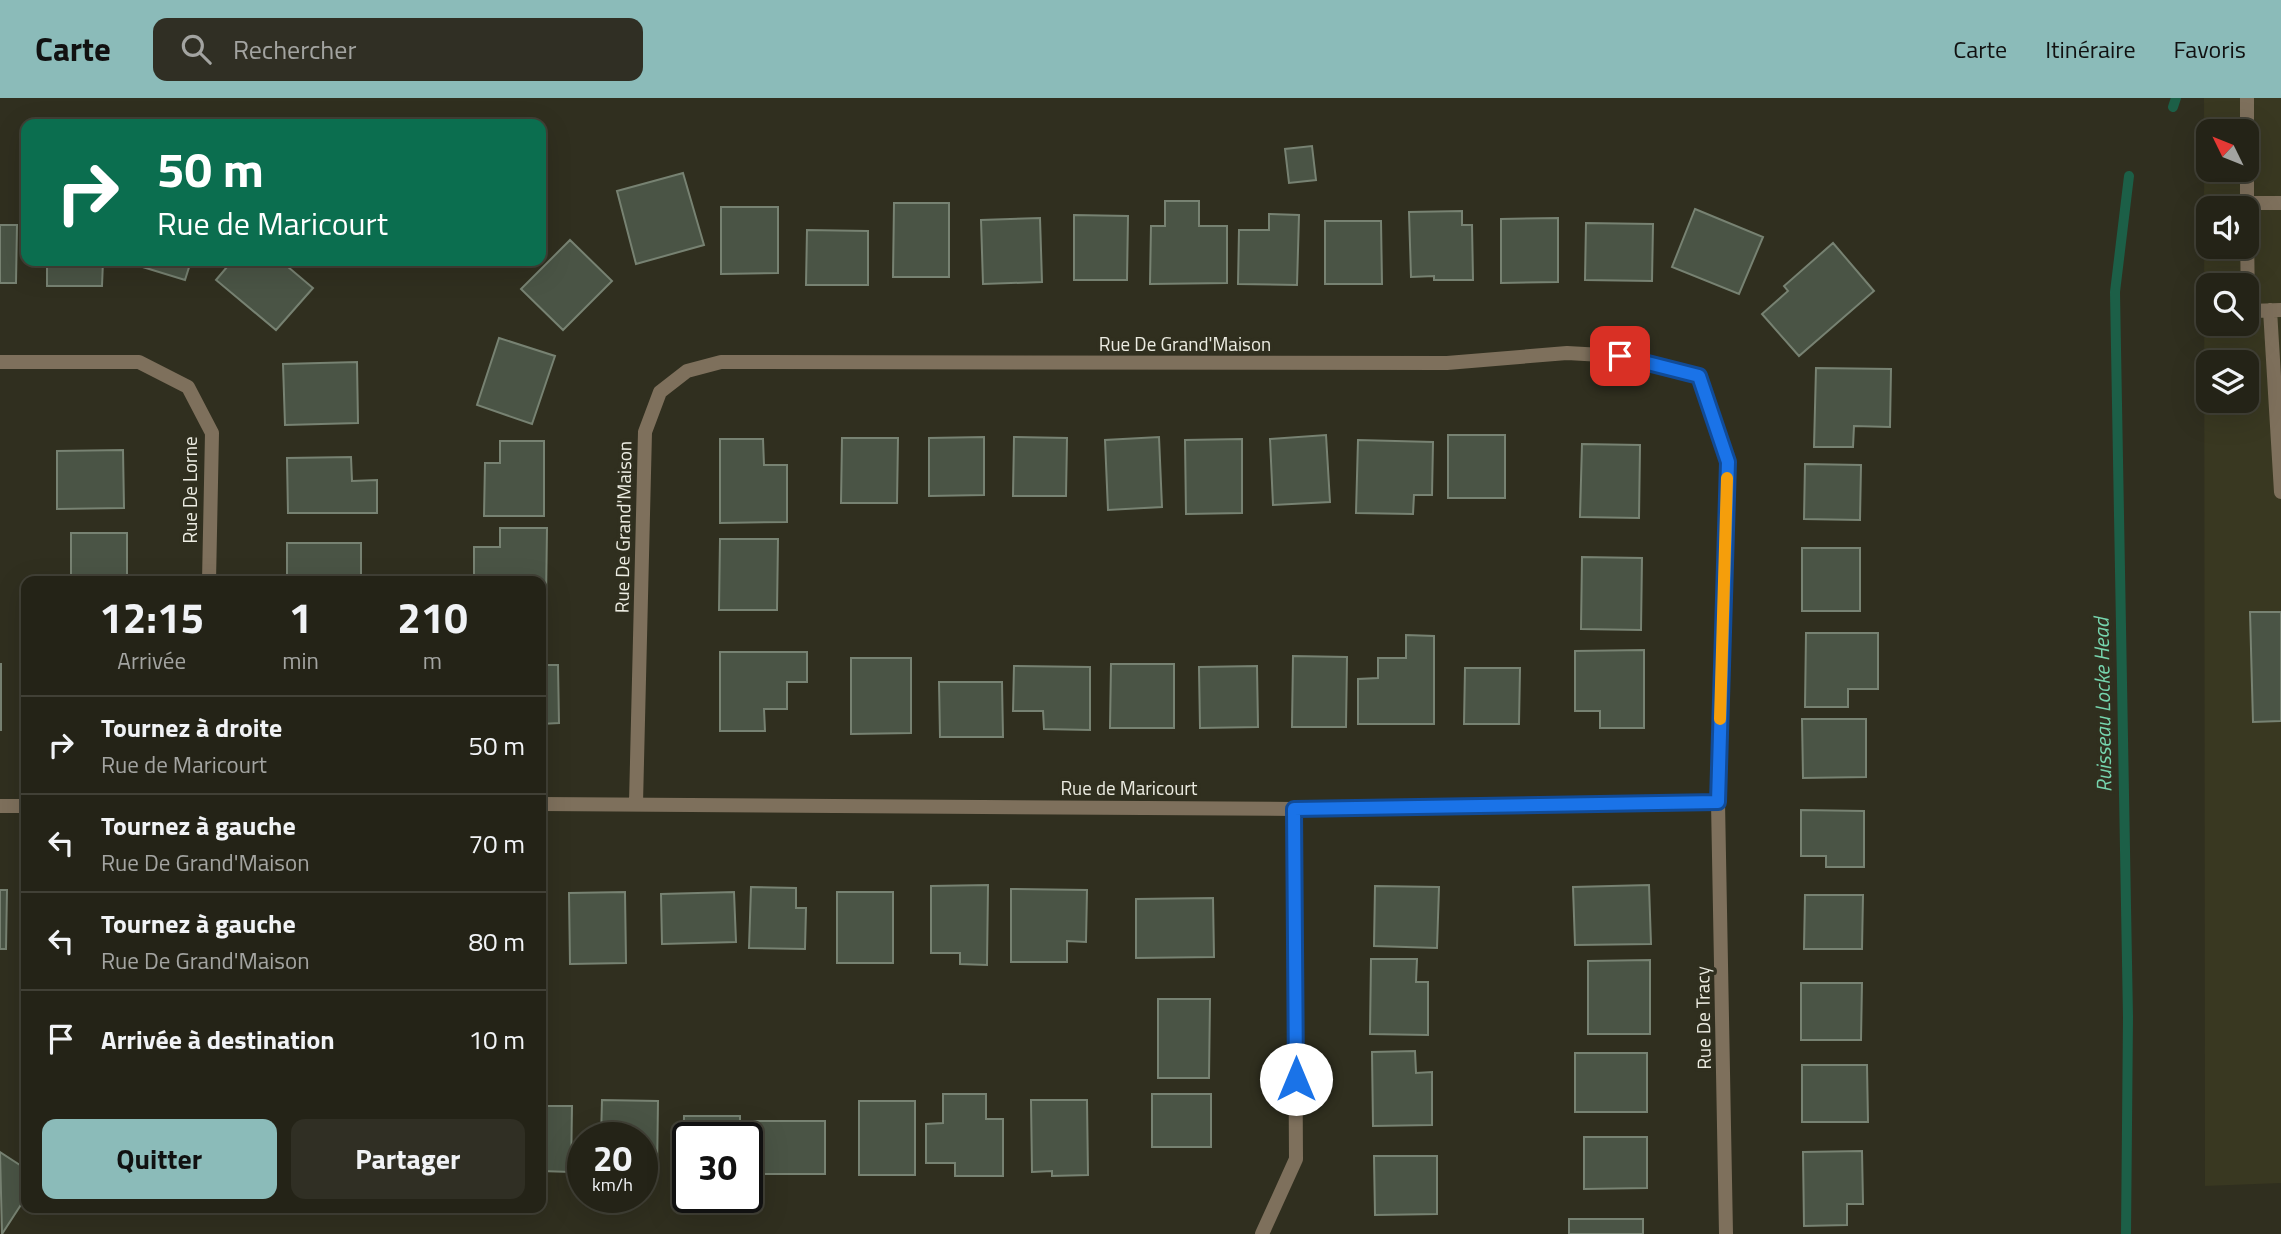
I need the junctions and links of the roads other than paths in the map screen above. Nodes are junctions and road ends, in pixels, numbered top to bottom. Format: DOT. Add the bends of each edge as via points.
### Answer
graph roads {
  1 [pos="2247,98"];
  2 [pos="2247,119"];
  3 [pos="2281,203"];
  4 [pos="2259,205"];
  5 [pos="2247,259"];
  6 [pos="2276,310"];
  7 [pos="0,362"];
  8 [pos="2281,492"];
  9 [pos="209,576"];
  10 [pos="1718,802"];
  11 [pos="636,803"];
  12 [pos="546,804"];
  13 [pos="0,806"];
  14 [pos="21,806"];
  15 [pos="1294,809"];
  16 [pos="1262,1234"];
  17 [pos="1726,1234"];
  1 -- 2 [label="street"];
  3 -- 4 [label="street"];
  5 -- 6 [label="street" via="2248,311"];
  6 -- 8 [label="street"];
  7 -- 9 [label="street, Rue De Lorne" via="139,362 188,387 212,433"];
  10 -- 11 [label="street, Rue De Grand'Maison" via="1728,462 1699,376 1620,356 1567,353 1447,363 721,362 687,371 660,392 645,432"];
  10 -- 15 [label="street, Rue de Maricourt"];
  10 -- 17 [label="street, Rue De Tracy"];
  11 -- 12 [label="street, Rue de Maricourt"];
  11 -- 15 [label="street, Rue de Maricourt"];
  13 -- 14 [label="street"];
  15 -- 16 [label="street" via="1296,1159"];
}
